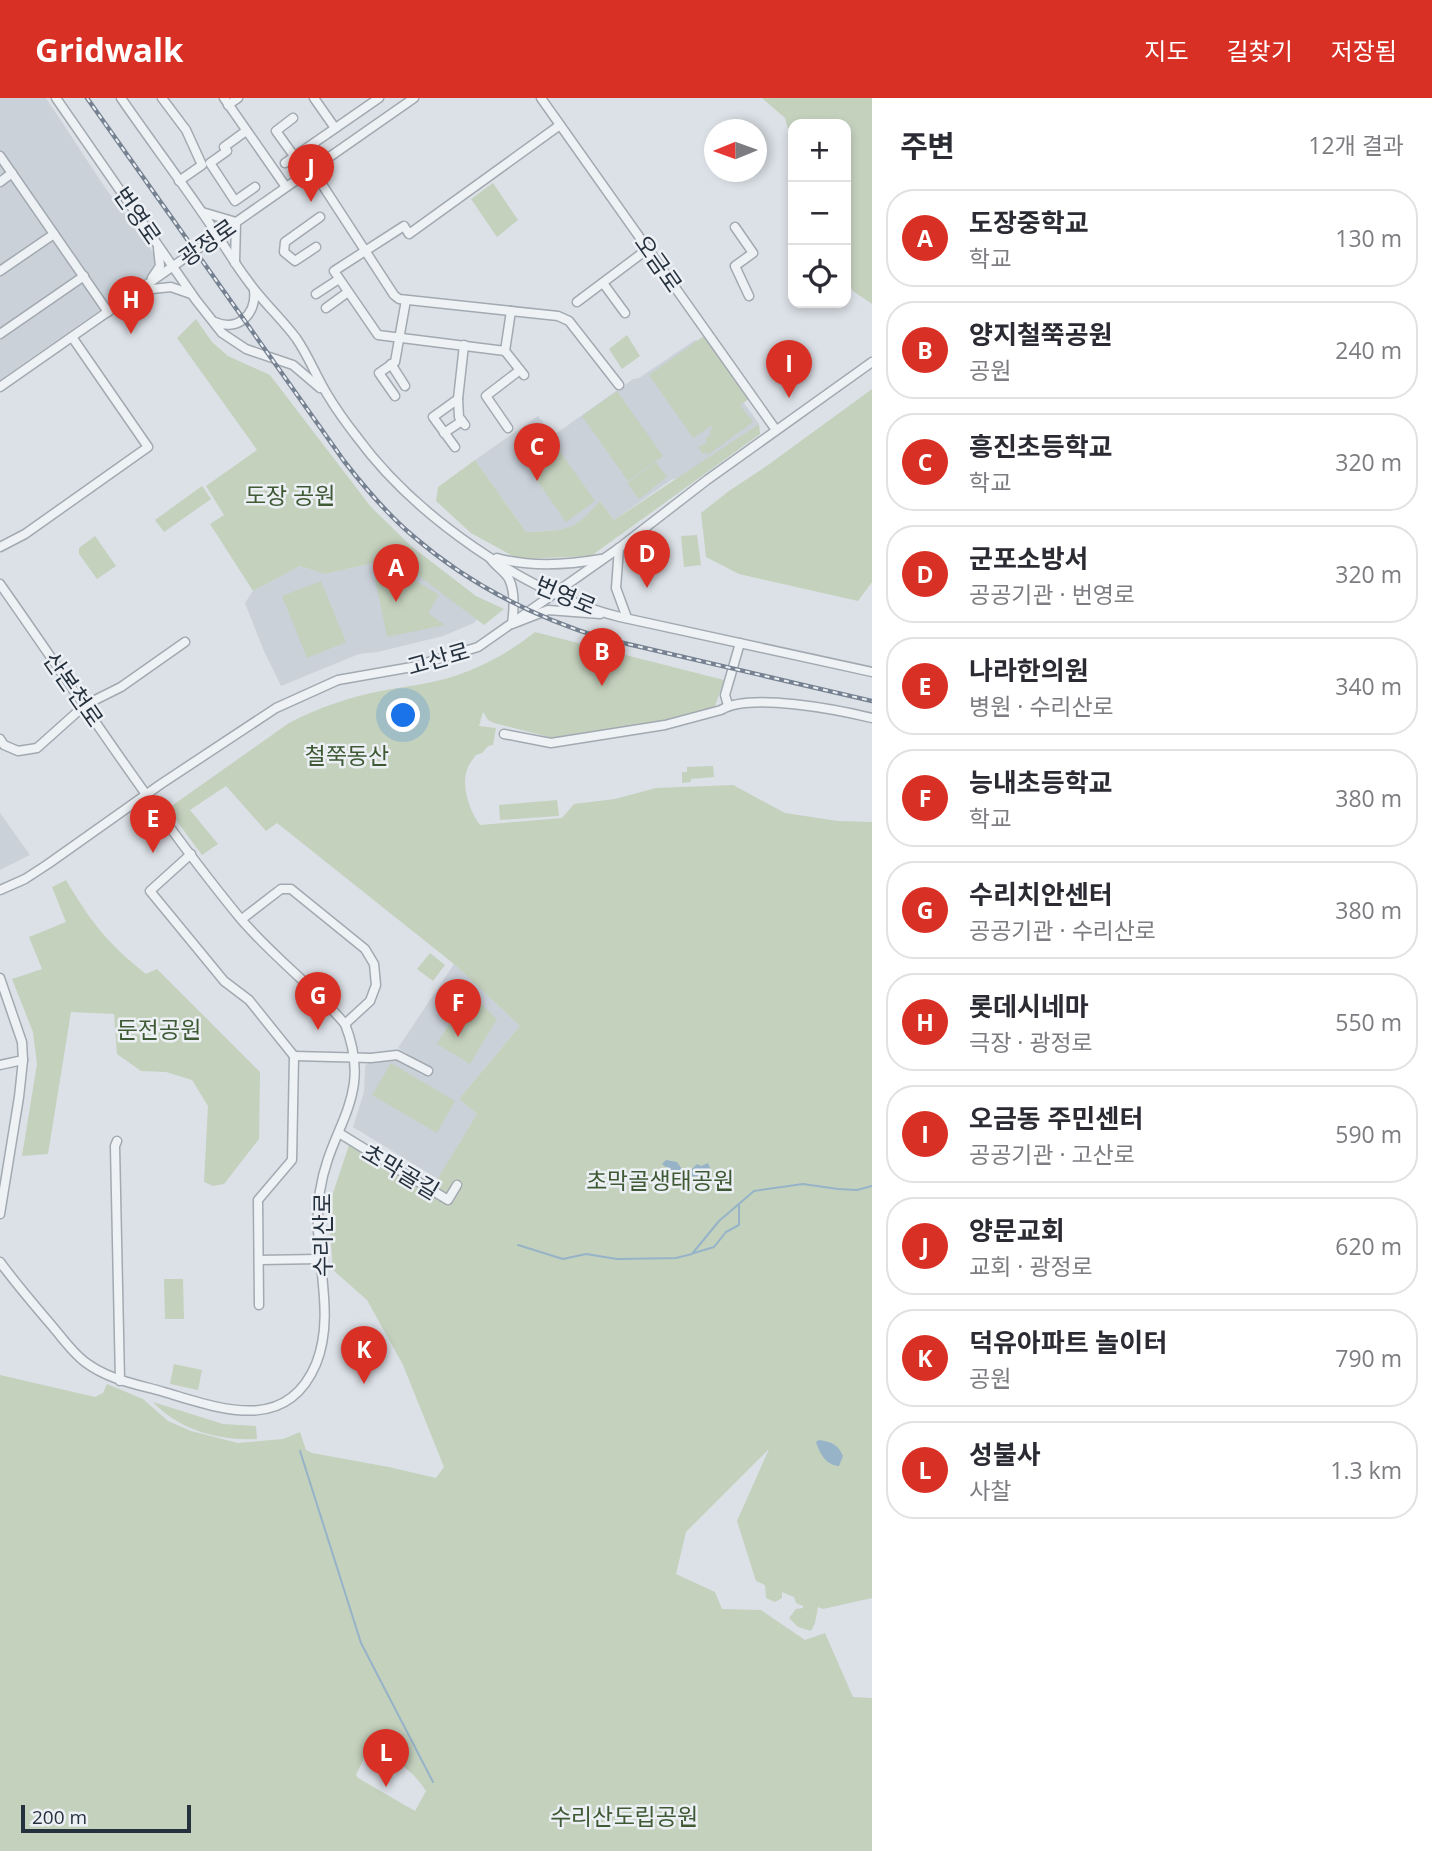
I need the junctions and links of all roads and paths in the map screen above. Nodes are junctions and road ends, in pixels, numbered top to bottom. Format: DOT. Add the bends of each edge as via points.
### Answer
graph roads {
  1 [pos="56,98"];
  2 [pos="121,98"];
  3 [pos="162,98"];
  4 [pos="238,98"];
  5 [pos="314,98"];
  6 [pos="415,98"];
  7 [pos="541,98"];
  8 [pos="376,99"];
  9 [pos="226,101"];
  10 [pos="293,118"];
  11 [pos="560,125"];
  12 [pos="335,128"];
  13 [pos="246,131"];
  14 [pos="0,156"];
  15 [pos="294,156"];
  16 [pos="285,163"];
  17 [pos="312,169"];
  18 [pos="12,173"];
  19 [pos="179,181"];
  20 [pos="0,182"];
  21 [pos="255,187"];
  22 [pos="286,187"];
  23 [pos="202,212"];
  24 [pos="320,217"];
  25 [pos="236,222"];
  26 [pos="735,227"];
  27 [pos="54,234"];
  28 [pos="217,235"];
  29 [pos="155,238"];
  30 [pos="316,247"];
  31 [pos="649,248"];
  32 [pos="365,251"];
  33 [pos="235,263"];
  34 [pos="174,266"];
  35 [pos="0,271"];
  36 [pos="85,276"];
  37 [pos="339,279"];
  38 [pos="603,283"];
  39 [pos="254,289"];
  40 [pos="140,290"];
  41 [pos="348,292"];
  42 [pos="316,293"];
  43 [pos="193,295"];
  44 [pos="749,296"];
  45 [pos="406,300"];
  46 [pos="577,302"];
  47 [pos="326,308"];
  48 [pos="511,311"];
  49 [pos="108,312"];
  50 [pos="625,313"];
  51 [pos="212,321"];
  52 [pos="0,334"];
  53 [pos="72,337"];
  54 [pos="400,337"];
  55 [pos="464,345"];
  56 [pos="505,351"];
  57 [pos="872,356"];
  58 [pos="872,362"];
  59 [pos="391,364"];
  60 [pos="850,375"];
  61 [pos="405,386"];
  62 [pos="619,386"];
  63 [pos="0,387"];
  64 [pos="328,395"];
  65 [pos="395,397"];
  66 [pos="458,399"];
  67 [pos="508,428"];
  68 [pos="776,430"];
  69 [pos="444,433"];
  70 [pos="455,447"];
  71 [pos="0,547"];
  72 [pos="620,548"];
  73 [pos="487,555"];
  74 [pos="603,559"];
  75 [pos="0,584"];
  76 [pos="556,593"];
  77 [pos="614,615"];
  78 [pos="627,618"];
  79 [pos="512,624"];
  80 [pos="186,642"];
  81 [pos="740,643"];
  82 [pos="872,672"];
  83 [pos="85,705"];
  84 [pos="728,705"];
  85 [pos="872,718"];
  86 [pos="504,734"];
  87 [pos="0,739"];
  88 [pos="146,796"];
  89 [pos="191,855"];
  90 [pos="0,890"];
  91 [pos="242,919"];
  92 [pos="0,978"];
  93 [pos="345,1024"];
  94 [pos="294,1056"];
  95 [pos="355,1057"];
  96 [pos="23,1060"];
  97 [pos="0,1065"];
  98 [pos="428,1071"];
  99 [pos="339,1133"];
  100 [pos="117,1141"];
  101 [pos="457,1185"];
  102 [pos="0,1214"];
  103 [pos="320,1259"];
  104 [pos="259,1260"];
  105 [pos="0,1262"];
  106 [pos="259,1305"];
  107 [pos="120,1381"];
  1 -- 29 [label="street, 번영로"];
  2 -- 19 [label="street, 번영로"];
  3 -- 19 [label="street" via="186,130 202,165"];
  4 -- 9 [label="street"];
  5 -- 12 [label="street"];
  6 -- 17 [label="street, 광정로"];
  7 -- 11 [label="street, 오금로"];
  8 -- 12 [label="street"];
  9 -- 13 [label="street"];
  10 -- 15 [label="street" via="276,131"];
  11 -- 31 [label="street, 오금로"];
  11 -- 32 [label="street" via="409,234 404,226"];
  12 -- 15 [label="street"];
  13 -- 21 [label="street" via="210,163 235,201"];
  13 -- 22 [label="street"];
  14 -- 18 [label="street"];
  15 -- 16 [label="street"];
  17 -- 22 [label="street, 광정로"];
  17 -- 32 [label="street"];
  18 -- 20 [label="street"];
  18 -- 27 [label="street"];
  19 -- 23 [label="street, 번영로"];
  22 -- 25 [label="street, 광정로"];
  23 -- 25 [label="street"];
  23 -- 28 [label="street, 번영로"];
  24 -- 30 [label="street" via="285,242 285,252 295,261"];
  25 -- 28 [label="street, 광정로"];
  25 -- 33 [label="street"];
  26 -- 44 [label="street" via="753,253 735,267"];
  27 -- 35 [label="street"];
  27 -- 36 [label="street"];
  28 -- 33 [label="street, 번영로"];
  28 -- 34 [label="street, 광정로"];
  29 -- 34 [label="street, 번영로"];
  29 -- 40 [label="street" via="160,266"];
  31 -- 38 [label="street"];
  31 -- 68 [label="street, 오금로"];
  32 -- 37 [label="street" via="334,271"];
  32 -- 45 [label="street" via="394,295"];
  33 -- 39 [label="street, 번영로"];
  34 -- 40 [label="street, 광정로"];
  34 -- 43 [label="street, 번영로"];
  36 -- 49 [label="street"];
  36 -- 52 [label="street"];
  37 -- 41 [label="street"];
  37 -- 42 [label="street"];
  38 -- 46 [label="street"];
  38 -- 50 [label="street"];
  39 -- 51 [label="street" via="253,309 242,321 230,326"];
  39 -- 64 [label="street, 번영로" via="296,338"];
  40 -- 43 [label="street" via="171,287"];
  40 -- 49 [label="street, 광정로"];
  41 -- 47 [label="street"];
  41 -- 54 [label="street" via="378,335"];
  43 -- 51 [label="street, 번영로"];
  45 -- 48 [label="street"];
  45 -- 54 [label="street"];
  48 -- 56 [label="street"];
  48 -- 62 [label="street" via="569,321"];
  49 -- 53 [label="street, 광정로"];
  51 -- 64 [label="street, 번영로" via="246,349 293,365"];
  53 -- 63 [label="street, 광정로"];
  53 -- 71 [label="street" via="148,447"];
  54 -- 55 [label="street"];
  54 -- 59 [label="street"];
  55 -- 56 [label="street"];
  55 -- 66 [label="street"];
  56 -- 67 [label="street" via="522,373 486,396"];
  57 -- 60 [label="street, 고산로"];
  58 -- 60 [label="street, 고산로"];
  59 -- 61 [label="street"];
  59 -- 65 [label="street" via="379,373"];
  60 -- 68 [label="street, 고산로"];
  64 -- 73 [label="street, 번영로" via="358,440 395,482 437,520"];
  66 -- 69 [label="street" via="463,423"];
  66 -- 69 [label="street" via="433,417"];
  68 -- 72 [label="street, 고산로"];
  69 -- 70 [label="street"];
  72 -- 74 [label="street, 고산로"];
  72 -- 78 [label="street" via="616,588"];
  73 -- 74 [label="street" via="522,565"];
  73 -- 76 [label="street, 번영로"];
  73 -- 79 [label="street" via="508,576"];
  74 -- 76 [label="street, 고산로"];
  75 -- 83 [label="street, 산본천로"];
  76 -- 77 [label="street, 번영로"];
  76 -- 79 [label="street, 고산로"];
  77 -- 78 [label="street, 번영로"];
  77 -- 79 [label="street" via="548,610"];
  78 -- 81 [label="street, 번영로"];
  79 -- 88 [label="street, 고산로" via="468,651 338,680 306,693 275,708"];
  80 -- 83 [label="street" via="121,687"];
  81 -- 82 [label="street, 번영로"];
  81 -- 84 [label="street" via="725,695"];
  83 -- 87 [label="street" via="37,748 18,751"];
  83 -- 88 [label="street, 산본천로"];
  84 -- 85 [label="street" via="814,706"];
  84 -- 86 [label="street" via="665,725 551,743"];
  88 -- 89 [label="street, 수리산로"];
  88 -- 90 [label="street, 고산로" via="35,873"];
  89 -- 91 [label="street, 수리산로"];
  89 -- 94 [label="street" via="150,891"];
  91 -- 93 [label="street, 수리산로"];
  91 -- 93 [label="street" via="281,889 291,889 365,949 374,964 376,985 370,1001"];
  92 -- 96 [label="street" via="19,1032"];
  93 -- 95 [label="street, 수리산로"];
  94 -- 95 [label="street"];
  94 -- 104 [label="street" via="292,1160 258,1200"];
  95 -- 98 [label="street" via="397,1055"];
  95 -- 99 [label="street, 수리산로" via="353,1096"];
  96 -- 97 [label="street"];
  96 -- 102 [label="street"];
  99 -- 101 [label="street, 초막골길" via="448,1200"];
  99 -- 103 [label="street, 수리산로" via="320,1190"];
  100 -- 107 [label="street"];
  103 -- 104 [label="street"];
  103 -- 107 [label="street, 수리산로" via="324,1340 311,1374 283,1403 257,1411 227,1410"];
  104 -- 106 [label="street"];
  105 -- 107 [label="street, 수리산로" via="82,1360"];
}
